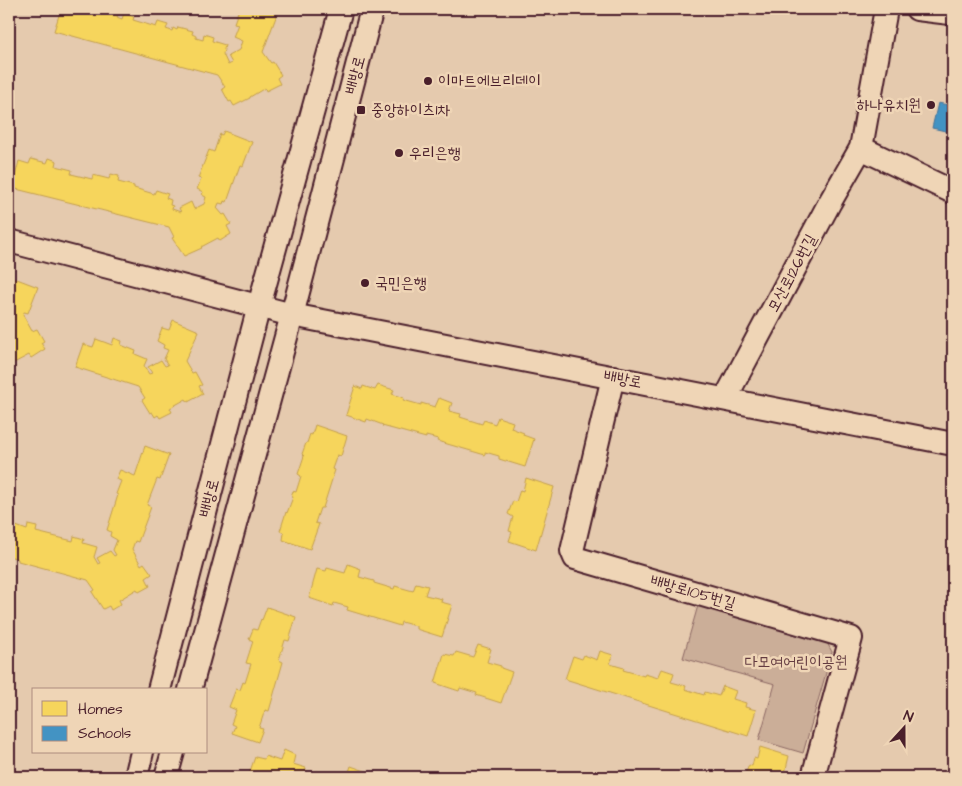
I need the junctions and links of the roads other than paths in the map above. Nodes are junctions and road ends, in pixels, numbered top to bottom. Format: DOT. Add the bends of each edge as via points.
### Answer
graph roads {
  1 [pos="342,9"];
  2 [pos="372,9"];
  3 [pos="886,9"];
  4 [pos="917,9"];
  5 [pos="952,9"];
  6 [pos="861,148"];
  7 [pos="953,192"];
  8 [pos="9,241"];
  9 [pos="259,306"];
  10 [pos="292,315"];
  11 [pos="613,378"];
  12 [pos="725,400"];
  13 [pos="953,444"];
  14 [pos="160,688"];
  15 [pos="191,688"];
  16 [pos="142,754"];
  17 [pos="172,754"];
  18 [pos="136,777"];
  19 [pos="166,777"];
  20 [pos="813,777"];
  1 -- 9 [label="street, 배방로"];
  2 -- 10 [label="street, 배방로"];
  3 -- 6 [label="street, 모산로126번길"];
  4 -- 5 [label="street" via="950,13"];
  6 -- 7 [label="street"];
  6 -- 12 [label="street, 모산로126번길"];
  8 -- 9 [label="street, 배방로"];
  9 -- 10 [label="street, 배방로"];
  9 -- 14 [label="street, 배방로"];
  10 -- 11 [label="street, 배방로"];
  10 -- 15 [label="street, 배방로"];
  11 -- 12 [label="street, 배방로"];
  11 -- 20 [label="street, 배방로105번길" via="572,551 576,558 851,638"];
  12 -- 13 [label="street, 배방로"];
  16 -- 18 [label="street"];
  17 -- 19 [label="street"];
}
